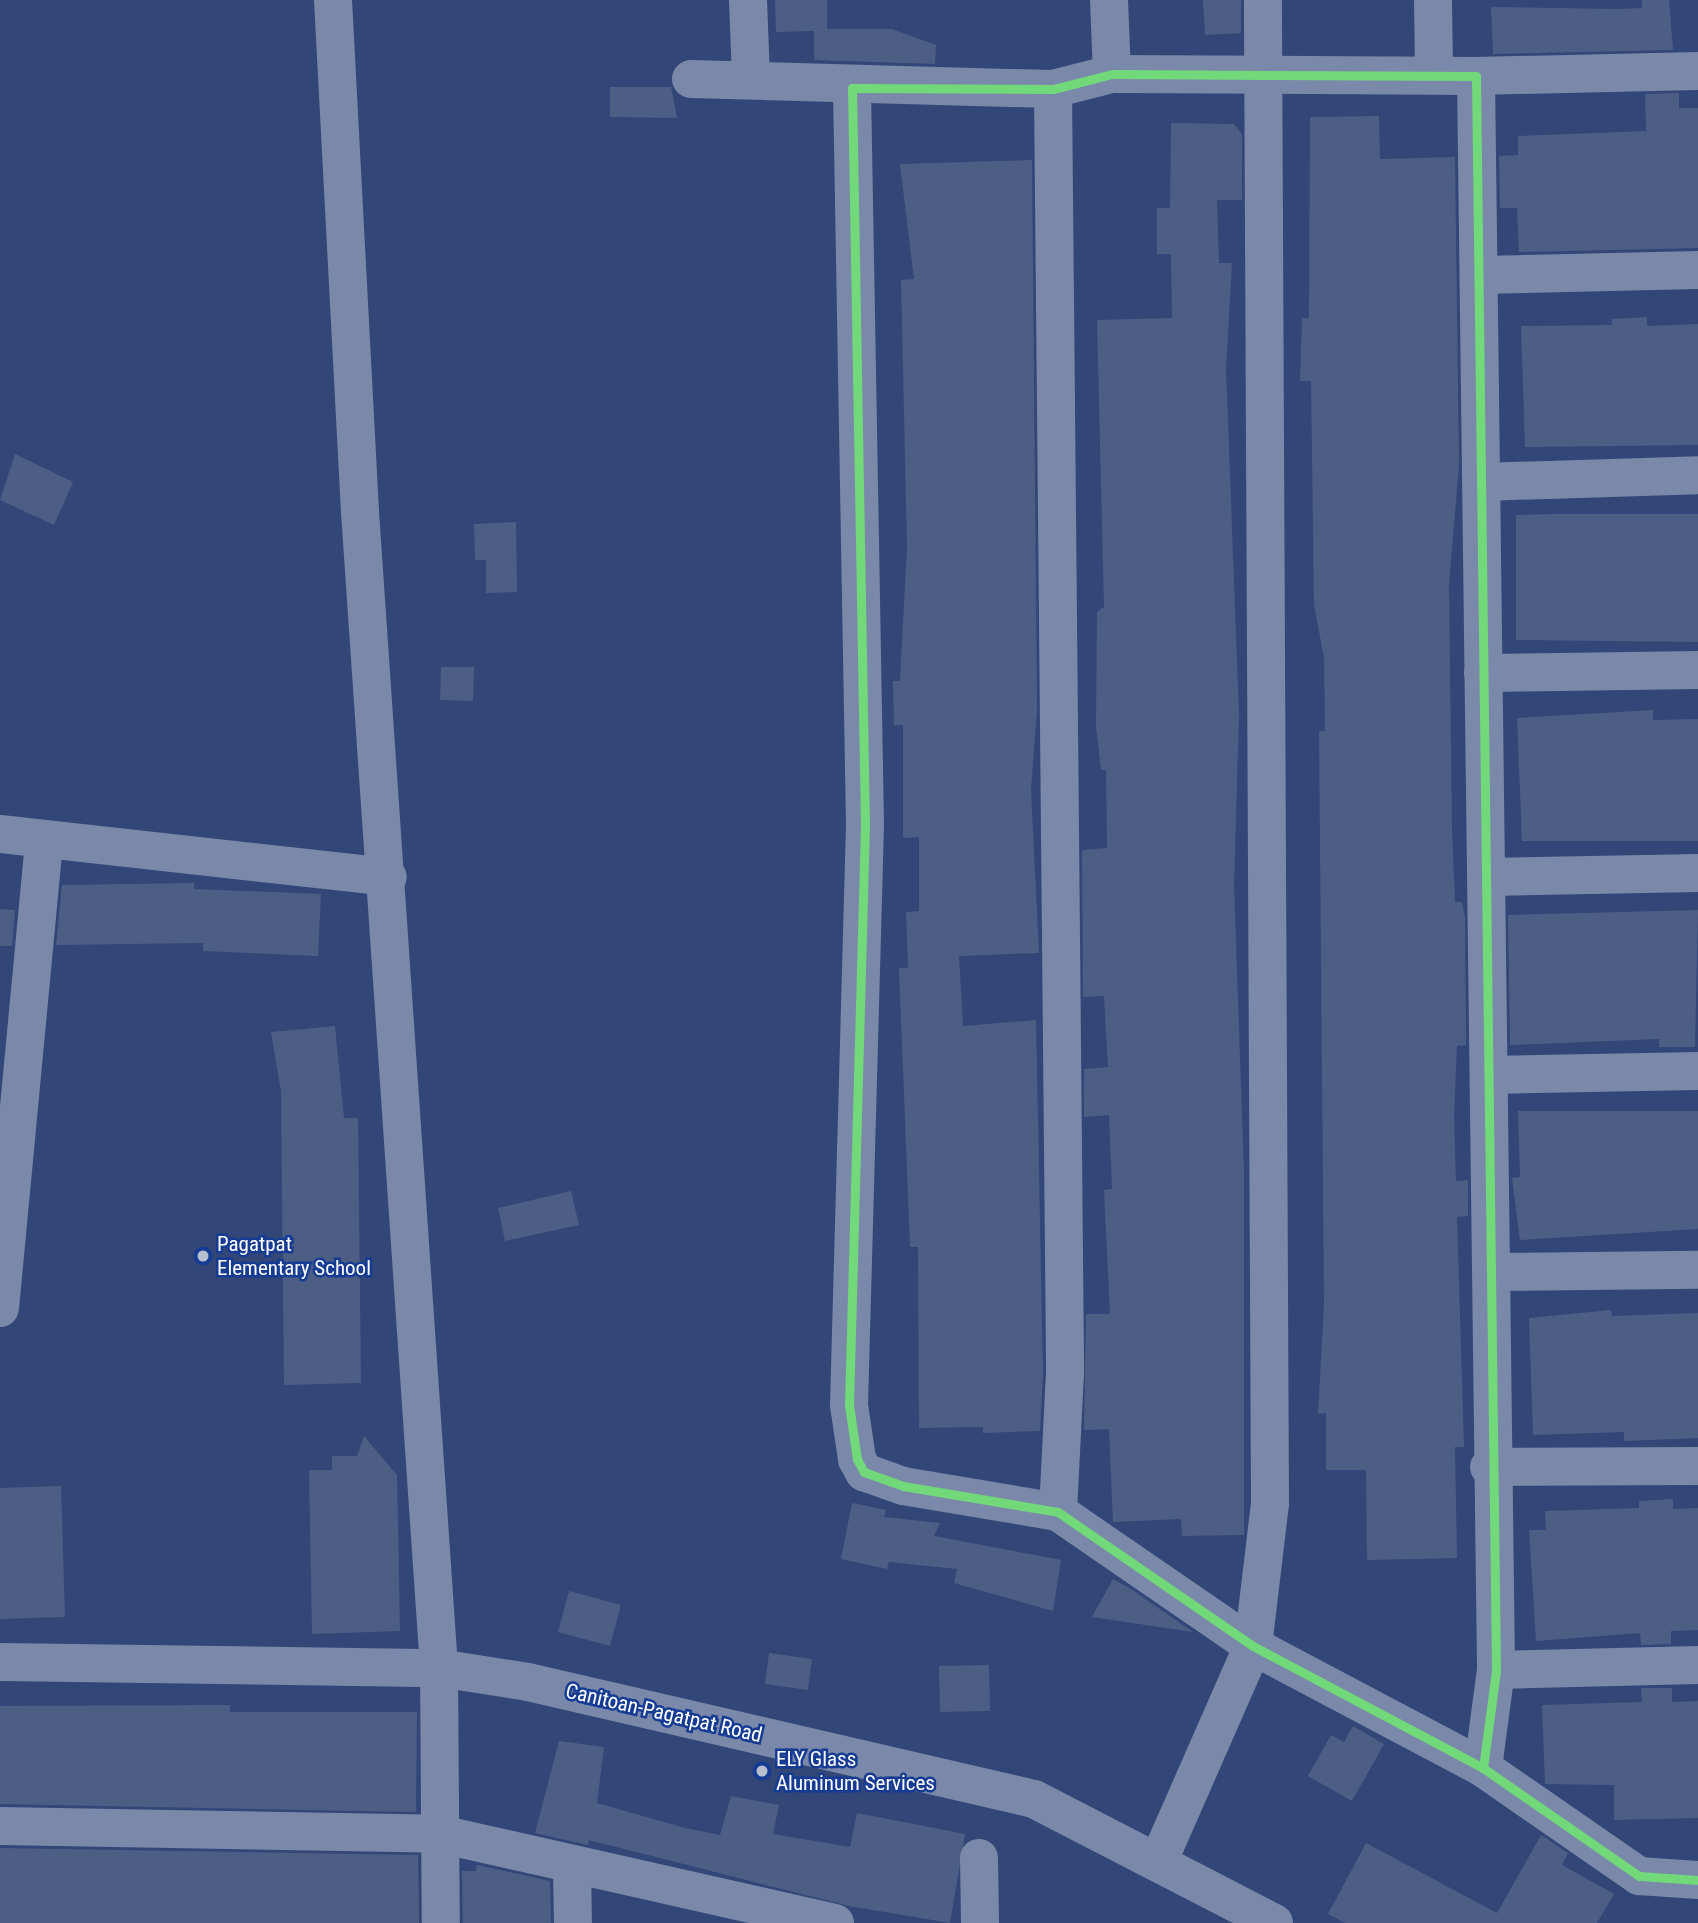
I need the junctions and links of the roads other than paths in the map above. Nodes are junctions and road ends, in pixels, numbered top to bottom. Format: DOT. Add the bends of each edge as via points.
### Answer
graph roads {
  1 [pos="333,0"];
  2 [pos="748,0"];
  3 [pos="1109,0"];
  4 [pos="1264,0"];
  5 [pos="1433,0"];
  6 [pos="1698,71"];
  7 [pos="1112,74"];
  8 [pos="1264,74"];
  9 [pos="1434,75"];
  10 [pos="1476,76"];
  11 [pos="691,79"];
  12 [pos="751,79"];
  13 [pos="852,88"];
  14 [pos="1053,89"];
  15 [pos="1698,270"];
  16 [pos="1481,275"];
  17 [pos="1698,475"];
  18 [pos="1481,482"];
  19 [pos="1698,670"];
  20 [pos="1483,673"];
  21 [pos="0,834"];
  22 [pos="44,839"];
  23 [pos="1698,873"];
  24 [pos="388,877"];
  25 [pos="1488,877"];
  26 [pos="1698,1071"];
  27 [pos="1491,1075"];
  28 [pos="1698,1270"];
  29 [pos="1494,1272"];
  30 [pos="0,1308"];
  31 [pos="1698,1466"];
  32 [pos="1489,1467"];
  33 [pos="1058,1512"];
  34 [pos="1253,1646"];
  35 [pos="0,1662"];
  36 [pos="1698,1665"];
  37 [pos="439,1668"];
  38 [pos="1496,1670"];
  39 [pos="1483,1768"];
  40 [pos="0,1826"];
  41 [pos="440,1834"];
  42 [pos="979,1858"];
  43 [pos="1159,1860"];
  44 [pos="572,1868"];
  45 [pos="1698,1880"];
  46 [pos="717,1911"];
  47 [pos="1255,1918"];
  48 [pos="440,1923"];
  49 [pos="573,1923"];
  50 [pos="832,1923"];
  51 [pos="980,1923"];
  1 -- 24 [label="street"];
  2 -- 12 [label="street"];
  3 -- 7 [label="street"];
  4 -- 8 [label="street"];
  5 -- 9 [label="street"];
  6 -- 10 [label="street"];
  7 -- 8 [label="street"];
  7 -- 14 [label="street"];
  8 -- 9 [label="street"];
  8 -- 34 [label="street" via="1270,1503"];
  9 -- 10 [label="street"];
  10 -- 16 [label="street"];
  11 -- 12 [label="street"];
  12 -- 13 [label="street"];
  13 -- 14 [label="street"];
  13 -- 33 [label="street" via="865,825 849,1405 857,1459 864,1472 903,1486"];
  14 -- 33 [label="street" via="1065,1359"];
  15 -- 16 [label="street"];
  16 -- 18 [label="street"];
  17 -- 18 [label="street"];
  18 -- 20 [label="street"];
  19 -- 20 [label="street"];
  20 -- 25 [label="street"];
  21 -- 22 [label="street"];
  22 -- 24 [label="street"];
  22 -- 30 [label="street"];
  23 -- 25 [label="street"];
  24 -- 37 [label="street"];
  25 -- 27 [label="street"];
  26 -- 27 [label="street"];
  27 -- 29 [label="street"];
  28 -- 29 [label="street"];
  29 -- 32 [label="street"];
  31 -- 32 [label="street"];
  32 -- 38 [label="street"];
  33 -- 34 [label="street"];
  34 -- 39 [label="street"];
  34 -- 43 [label="street"];
  35 -- 37 [label="street, Canitoan-Pagatpat Road"];
  36 -- 38 [label="street"];
  37 -- 41 [label="street"];
  37 -- 43 [label="street, Canitoan-Pagatpat Road" via="528,1682 1034,1799"];
  38 -- 39 [label="street"];
  39 -- 45 [label="street" via="1639,1875"];
  40 -- 41 [label="street"];
  41 -- 44 [label="street"];
  41 -- 48 [label="street"];
  42 -- 51 [label="street"];
  43 -- 47 [label="street, Canitoan-Pagatpat Road"];
  44 -- 46 [label="street"];
  44 -- 49 [label="street"];
  46 -- 50 [label="street"];
}
